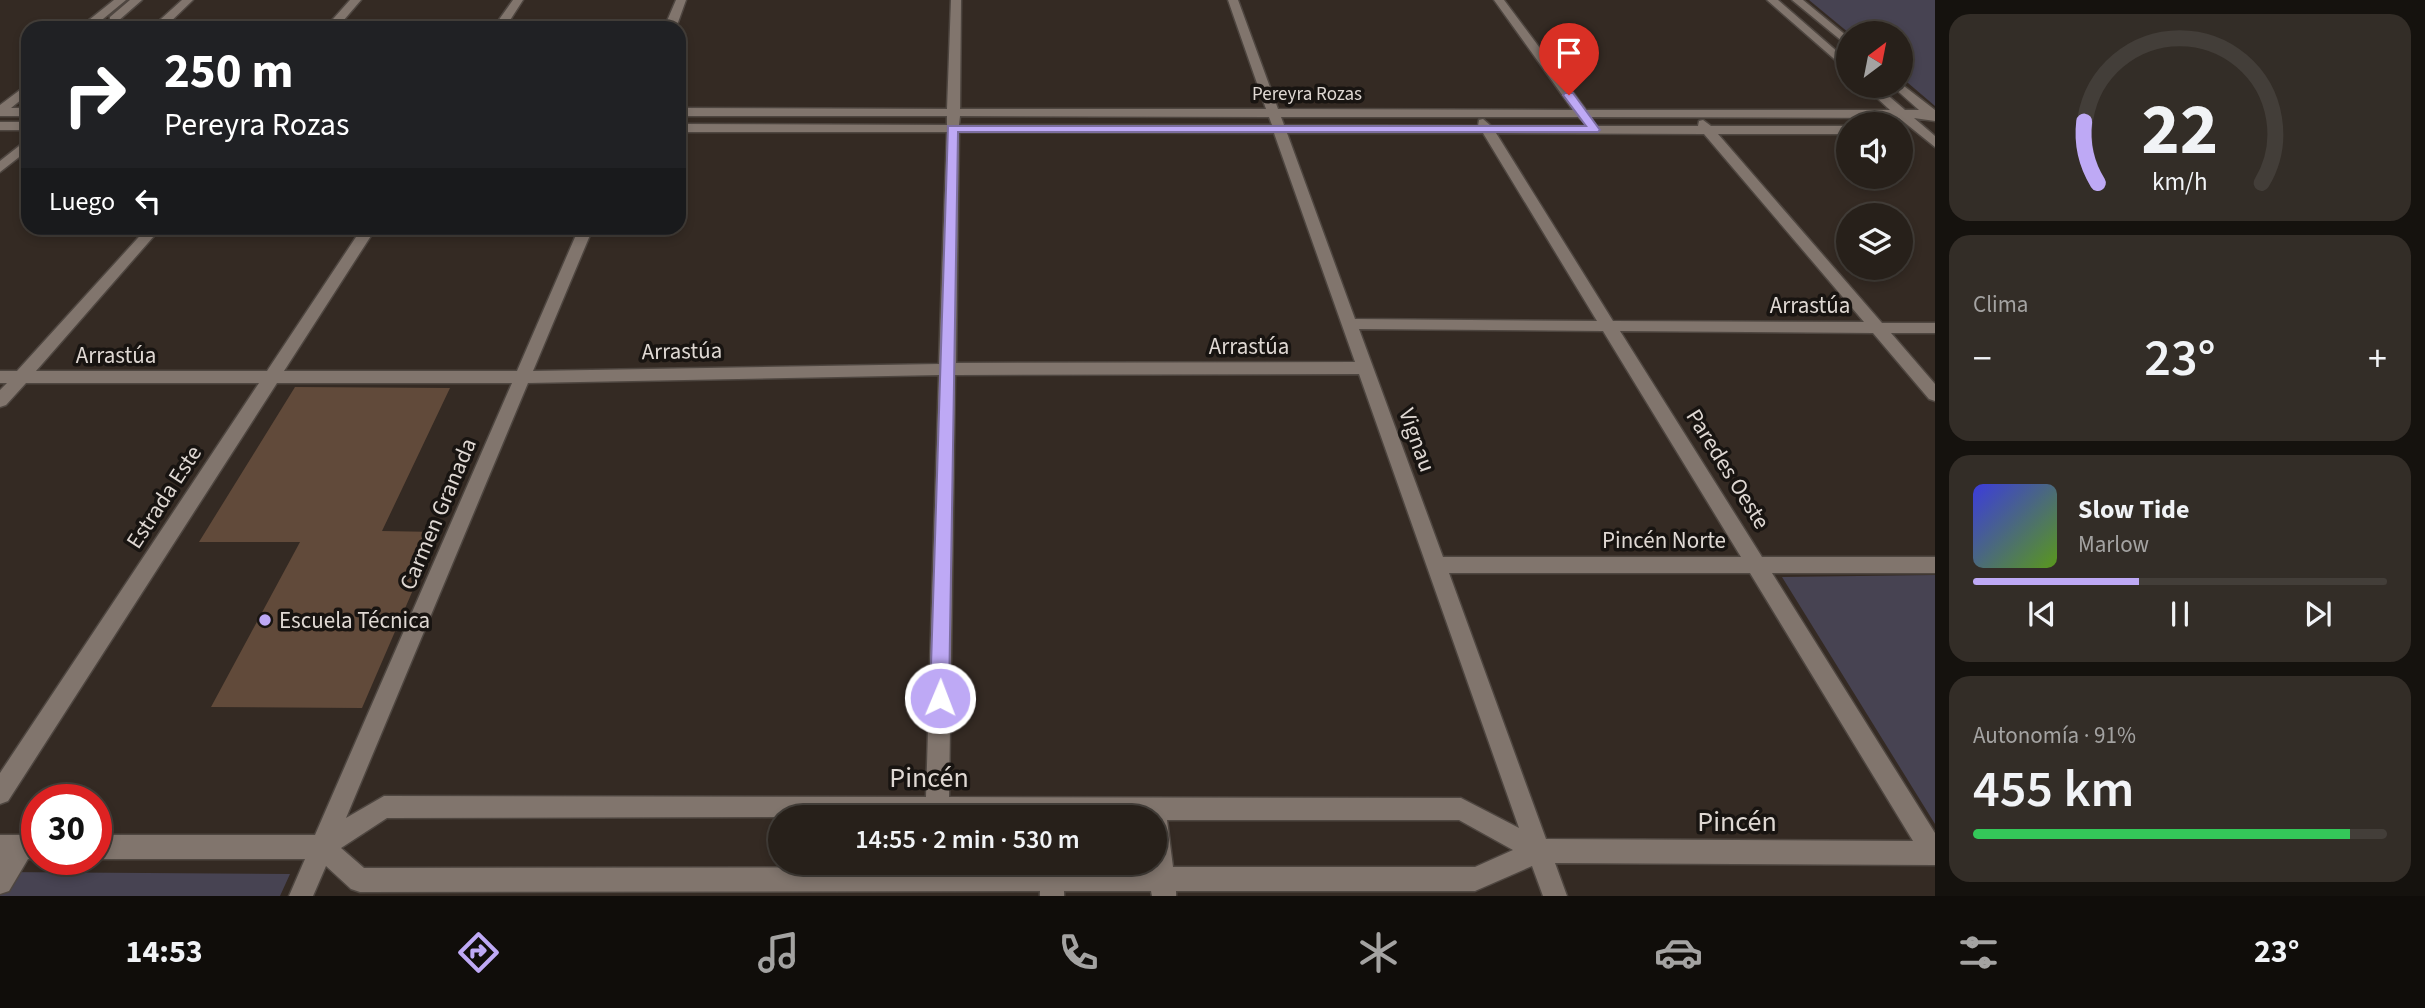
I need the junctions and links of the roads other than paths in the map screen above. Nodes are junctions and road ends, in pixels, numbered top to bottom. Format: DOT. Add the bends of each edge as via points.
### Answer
graph roads {
  1 [pos="121,0"];
  2 [pos="137,0"];
  3 [pos="188,0"];
  4 [pos="356,0"];
  5 [pos="518,0"];
  6 [pos="681,0"];
  7 [pos="956,0"];
  8 [pos="1233,0"];
  9 [pos="1499,0"];
  10 [pos="1772,0"];
  11 [pos="1797,0"];
  12 [pos="94,21"];
  13 [pos="112,21"];
  14 [pos="165,21"];
  15 [pos="337,21"];
  16 [pos="504,21"];
  17 [pos="673,21"];
  18 [pos="1836,33"];
  19 [pos="1836,56"];
  20 [pos="21,80"];
  21 [pos="21,94"];
  22 [pos="0,96"];
  23 [pos="1884,98"];
  24 [pos="1913,98"];
  25 [pos="0,111"];
  26 [pos="21,112"];
  27 [pos="686,112"];
  28 [pos="1900,112"];
  29 [pos="1583,114"];
  30 [pos="1693,114"];
  31 [pos="1836,114"];
  32 [pos="1913,114"];
  33 [pos="1934,115"];
  34 [pos="953,120"];
  35 [pos="1276,121"];
  36 [pos="1482,121"];
  37 [pos="1913,124"];
  38 [pos="0,126"];
  39 [pos="21,126"];
  40 [pos="686,128"];
  41 [pos="1594,130"];
  42 [pos="1707,130"];
  43 [pos="1836,130"];
  44 [pos="1913,130"];
  45 [pos="1920,130"];
  46 [pos="1935,130"];
  47 [pos="1935,143"];
  48 [pos="21,149"];
  49 [pos="0,168"];
  50 [pos="148,235"];
  51 [pos="364,235"];
  52 [pos="583,235"];
  53 [pos="1349,324"];
  54 [pos="1609,326"];
  55 [pos="1878,328"];
  56 [pos="1935,328"];
  57 [pos="1365,368"];
  58 [pos="947,369"];
  59 [pos="0,377"];
  60 [pos="21,377"];
  61 [pos="271,377"];
  62 [pos="523,377"];
  63 [pos="1935,395"];
  64 [pos="0,401"];
  65 [pos="1435,565"];
  66 [pos="1758,565"];
  67 [pos="1935,565"];
  68 [pos="0,793"];
  69 [pos="937,805"];
  70 [pos="1167,808"];
  71 [pos="768,811"];
  72 [pos="20,847"];
  73 [pos="112,847"];
  74 [pos="322,847"];
  75 [pos="1538,851"];
  76 [pos="1934,853"];
  77 [pos="768,873"];
  78 [pos="999,875"];
  79 [pos="1051,879"];
  80 [pos="0,882"];
  81 [pos="1163,887"];
  82 [pos="302,896"];
  83 [pos="1555,896"];
  1 -- 12 [label="street"];
  2 -- 13 [label="street"];
  3 -- 14 [label="street"];
  4 -- 15 [label="street"];
  5 -- 16 [label="street"];
  6 -- 17 [label="street"];
  7 -- 34 [label="street"];
  8 -- 35 [label="street, Vignau"];
  9 -- 29 [label="street"];
  10 -- 19 [label="street"];
  11 -- 18 [label="street"];
  20 -- 22 [label="street"];
  21 -- 25 [label="street"];
  23 -- 28 [label="street"];
  24 -- 33 [label="street"];
  25 -- 26 [label="street"];
  27 -- 34 [label="street, Pereyra Rozas"];
  29 -- 30 [label="street, Pereyra Rozas"];
  29 -- 36 [label="street, Pereyra Rozas"];
  29 -- 41 [label="street"];
  30 -- 31 [label="street, Pereyra Rozas"];
  30 -- 42 [label="street"];
  32 -- 33 [label="street, Pereyra Rozas"];
  34 -- 35 [label="street, Pereyra Rozas"];
  34 -- 40 [label="street, Pereyra Rozas"];
  34 -- 58 [label="street"];
  35 -- 36 [label="street, Pereyra Rozas"];
  35 -- 53 [label="street, Vignau"];
  36 -- 41 [label="street, Pereyra Rozas"];
  36 -- 54 [label="street, Paredes Oeste"];
  37 -- 45 [label="street"];
  38 -- 39 [label="street"];
  41 -- 42 [label="street, Pereyra Rozas"];
  42 -- 43 [label="street, Pereyra Rozas"];
  42 -- 55 [label="street"];
  44 -- 45 [label="street"];
  45 -- 46 [label="street"];
  45 -- 47 [label="street"];
  48 -- 49 [label="street"];
  50 -- 60 [label="street"];
  51 -- 61 [label="street, Estrada Este"];
  52 -- 62 [label="street, Carmen Granada"];
  53 -- 54 [label="street, Arrastúa"];
  53 -- 57 [label="street, Vignau"];
  54 -- 55 [label="street, Arrastúa"];
  54 -- 66 [label="street, Paredes Oeste"];
  55 -- 56 [label="street, Arrastúa"];
  55 -- 63 [label="street"];
  57 -- 58 [label="street, Arrastúa"];
  57 -- 65 [label="street, Vignau"];
  58 -- 62 [label="street, Arrastúa"];
  58 -- 69 [label="street"];
  59 -- 60 [label="street, Arrastúa"];
  60 -- 61 [label="street, Arrastúa"];
  60 -- 64 [label="street"];
  61 -- 62 [label="street, Arrastúa"];
  61 -- 68 [label="street, Estrada Este"];
  62 -- 74 [label="street, Carmen Granada"];
  65 -- 66 [label="street, Pincén Norte"];
  65 -- 75 [label="street, Vignau"];
  66 -- 67 [label="street, Pincén Norte"];
  66 -- 76 [label="street, Paredes Oeste"];
  70 -- 75 [label="street, Pincén" via="1461,809"];
  71 -- 74 [label="street, Pincén" via="384,807"];
  72 -- 80 [label="street"];
  73 -- 74 [label="street"];
  74 -- 77 [label="street, Pincén" via="360,880"];
  74 -- 82 [label="street, Carmen Granada"];
  75 -- 76 [label="street, Pincén"];
  75 -- 81 [label="street, Pincén" via="1475,879"];
  75 -- 83 [label="street, Vignau"];
  78 -- 79 [label="street, Pincén"];
  79 -- 81 [label="street, Pincén"];
}
